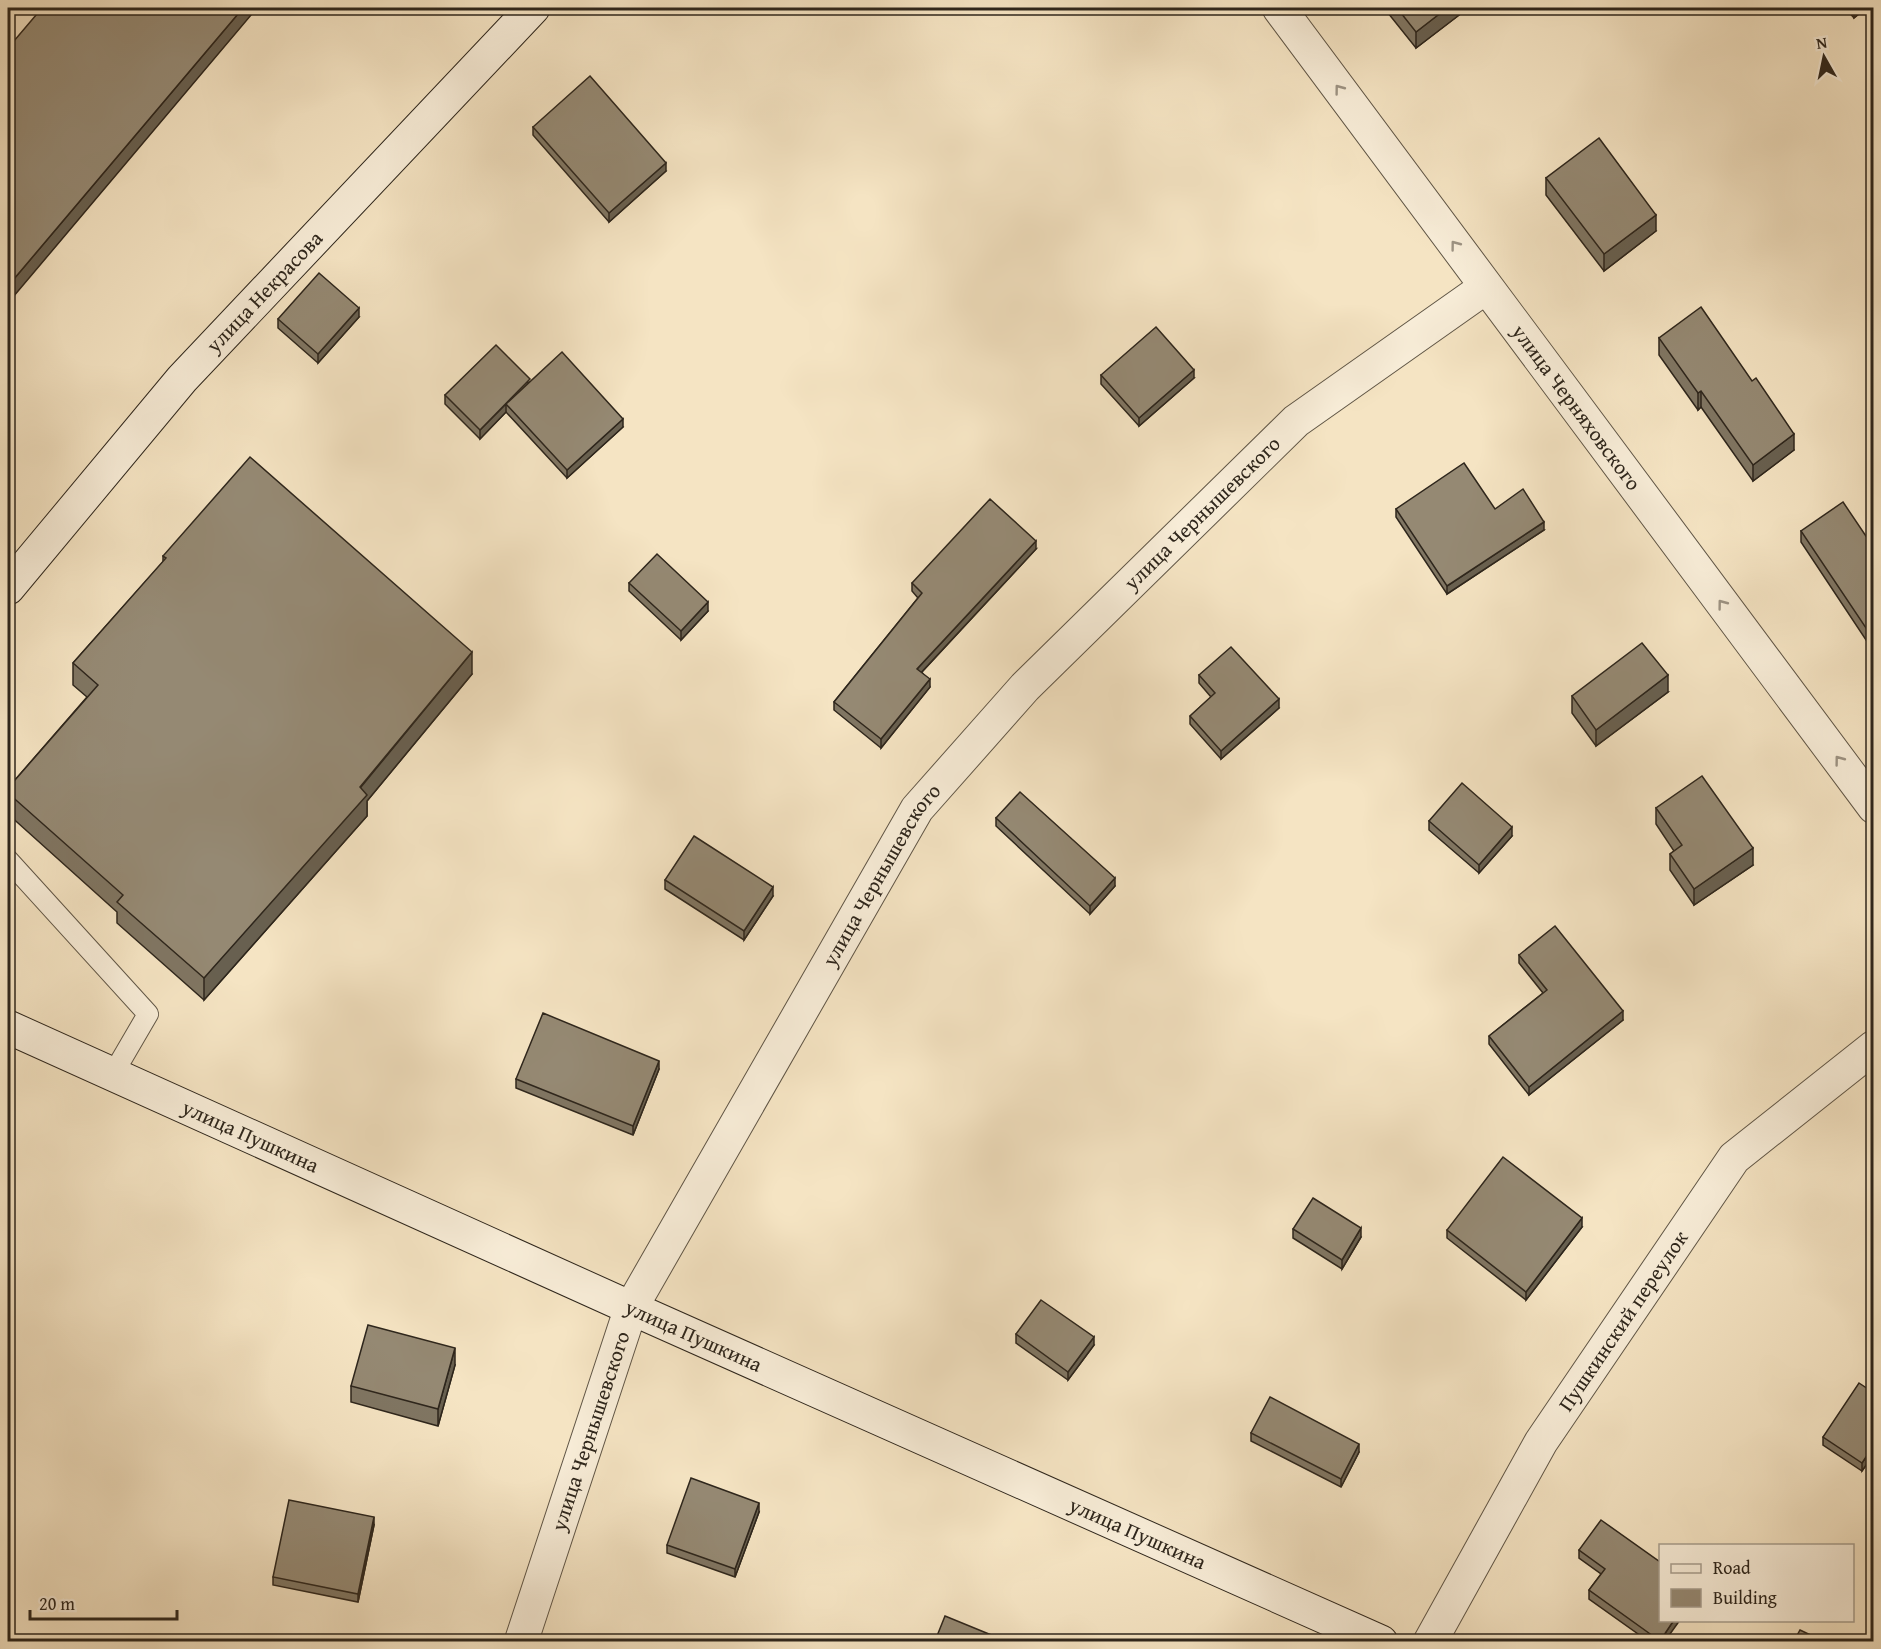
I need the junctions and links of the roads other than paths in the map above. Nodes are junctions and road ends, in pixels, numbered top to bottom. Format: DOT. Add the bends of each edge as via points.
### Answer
graph roads {
  1 [pos="533,8"];
  2 [pos="1279,8"];
  3 [pos="1486,287"];
  4 [pos="8,588"];
  5 [pos="1874,807"];
  6 [pos="8,860"];
  7 [pos="8,1027"];
  8 [pos="1874,1047"];
  9 [pos="113,1074"];
  10 [pos="631,1308"];
  11 [pos="521,1641"];
  12 [pos="1381,1641"];
  13 [pos="1430,1641"];
  1 -- 4 [label="street, улица Некрасова" via="182,379"];
  3 -- 2 [label="street, улица Черняховского, one-way"];
  5 -- 3 [label="street, улица Черняховского, one-way"];
  3 -- 10 [label="street, улица Чернышевского" via="1296,421 1025,687 917,809"];
  6 -- 9 [label="lane" via="148,1014"];
  7 -- 9 [label="street, улица Пушкина"];
  8 -- 13 [label="street, Пушкинский переулок" via="1734,1158 1541,1442"];
  9 -- 10 [label="street, улица Пушкина"];
  10 -- 11 [label="street, улица Чернышевского"];
  10 -- 12 [label="street, улица Пушкина"];
}
